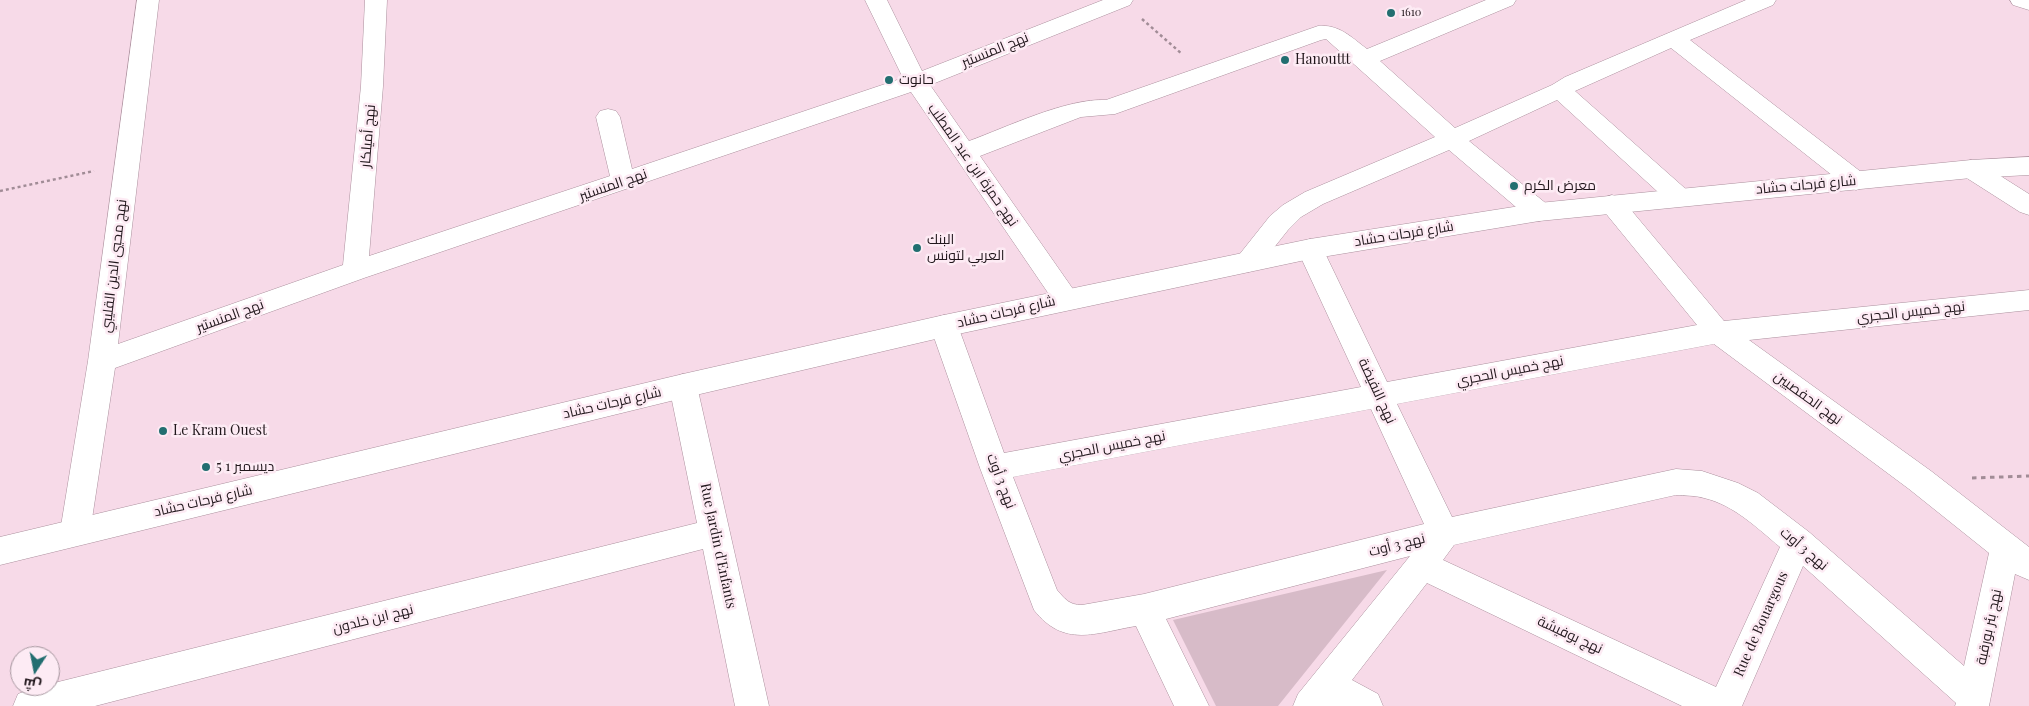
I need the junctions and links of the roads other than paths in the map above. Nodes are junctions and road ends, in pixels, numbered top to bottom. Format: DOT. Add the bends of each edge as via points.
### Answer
graph roads {
  1 [pos="148,0"];
  2 [pos="376,0"];
  3 [pos="876,0"];
  4 [pos="1121,0"];
  5 [pos="1505,0"];
  6 [pos="1765,0"];
  7 [pos="2021,0"];
  8 [pos="2029,3"];
  9 [pos="1675,40"];
  10 [pos="1364,58"];
  11 [pos="916,82"];
  12 [pos="1560,90"];
  13 [pos="608,118"];
  14 [pos="1452,139"];
  15 [pos="965,152"];
  16 [pos="2029,166"];
  17 [pos="1971,169"];
  18 [pos="623,181"];
  19 [pos="1856,181"];
  20 [pos="1679,198"];
  21 [pos="1612,204"];
  22 [pos="2029,206"];
  23 [pos="1539,212"];
  24 [pos="1310,249"];
  25 [pos="1248,262"];
  26 [pos="355,271"];
  27 [pos="1066,299"];
  28 [pos="2029,300"];
  29 [pos="944,326"];
  30 [pos="1718,332"];
  31 [pos="102,361"];
  32 [pos="683,386"];
  33 [pos="1379,396"];
  34 [pos="995,468"];
  35 [pos="75,532"];
  36 [pos="716,532"];
  37 [pos="1444,533"];
  38 [pos="1798,542"];
  39 [pos="0,551"];
  40 [pos="2017,557"];
  41 [pos="1422,565"];
  42 [pos="1144,608"];
  43 [pos="1319,695"];
  44 [pos="1973,702"];
  45 [pos="749,705"];
  46 [pos="30,706"];
  47 [pos="1192,706"];
  48 [pos="1366,706"];
  49 [pos="1719,706"];
  50 [pos="1725,706"];
  1 -- 31 [label="street, نهج محيي الدين القليبي"];
  2 -- 26 [label="street, نهج أميلكار" via="372,86"];
  3 -- 11 [label="street, نهج حمزة ابن عبد المطلب"];
  4 -- 11 [label="street, نهج المنستير"];
  5 -- 10 [label="street"];
  6 -- 9 [label="street"];
  7 -- 8 [label="street"];
  9 -- 12 [label="street"];
  9 -- 19 [label="street"];
  10 -- 14 [label="street"];
  10 -- 15 [label="street" via="1334,34 1323,32 1107,108 1076,110"];
  11 -- 15 [label="street, نهج حمزة ابن عبد المطلب"];
  11 -- 18 [label="street, نهج المنستير"];
  12 -- 14 [label="street"];
  12 -- 20 [label="street"];
  13 -- 18 [label="street"];
  14 -- 23 [label="street"];
  14 -- 25 [label="street" via="1314,198 1279,223"];
  15 -- 27 [label="street, نهج حمزة ابن عبد المطلب"];
  16 -- 17 [label="street, شارع فرحات حشاد"];
  17 -- 19 [label="street, شارع فرحات حشاد"];
  17 -- 22 [label="street"];
  18 -- 26 [label="street, نهج المنستير"];
  19 -- 20 [label="street, شارع فرحات حشاد"];
  20 -- 21 [label="street, شارع فرحات حشاد"];
  21 -- 23 [label="street, شارع فرحات حشاد"];
  21 -- 30 [label="street, نهج الحفصيين"];
  23 -- 24 [label="street, شارع فرحات حشاد"];
  24 -- 25 [label="street, شارع فرحات حشاد"];
  24 -- 33 [label="street, نهج النفيضة"];
  25 -- 27 [label="street, شارع فرحات حشاد"];
  26 -- 31 [label="street, نهج المنستير"];
  27 -- 29 [label="street, شارع فرحات حشاد"];
  28 -- 30 [label="street, نهج خميس الحجري"];
  29 -- 32 [label="street, شارع فرحات حشاد"];
  29 -- 34 [label="street, نهج 3 أوت"];
  30 -- 33 [label="street, نهج خميس الحجري"];
  30 -- 40 [label="street, نهج الحفصيين" via="1920,480"];
  31 -- 35 [label="street, نهج محيي الدين القليبي"];
  32 -- 35 [label="street, شارع فرحات حشاد"];
  32 -- 36 [label="street, Rue Jardin d'Enfants"];
  33 -- 34 [label="street, نهج خميس الحجري"];
  33 -- 37 [label="street, نهج النفيضة"];
  34 -- 42 [label="street, نهج 3 أوت" via="1046,599 1053,609 1061,616 1082,620"];
  35 -- 39 [label="street, شارع فرحات حشاد"];
  36 -- 45 [label="street, Rue Jardin d'Enfants"];
  36 -- 46 [label="street, نهج ابن خلدون"];
  37 -- 38 [label="street, نهج 3 أوت" via="1676,482 1702,484 1727,492 1746,502"];
  37 -- 41 [label="street"];
  37 -- 42 [label="street, نهج 3 أوت"];
  38 -- 44 [label="street, نهج 3 أوت"];
  38 -- 50 [label="street, Rue de Bouargous"];
  40 -- 44 [label="street, نهج بئر بورقبة"];
  41 -- 43 [label="street"];
  41 -- 49 [label="street, نهج بوفيشة"];
  42 -- 47 [label="street"];
  43 -- 48 [label="street"];
}
